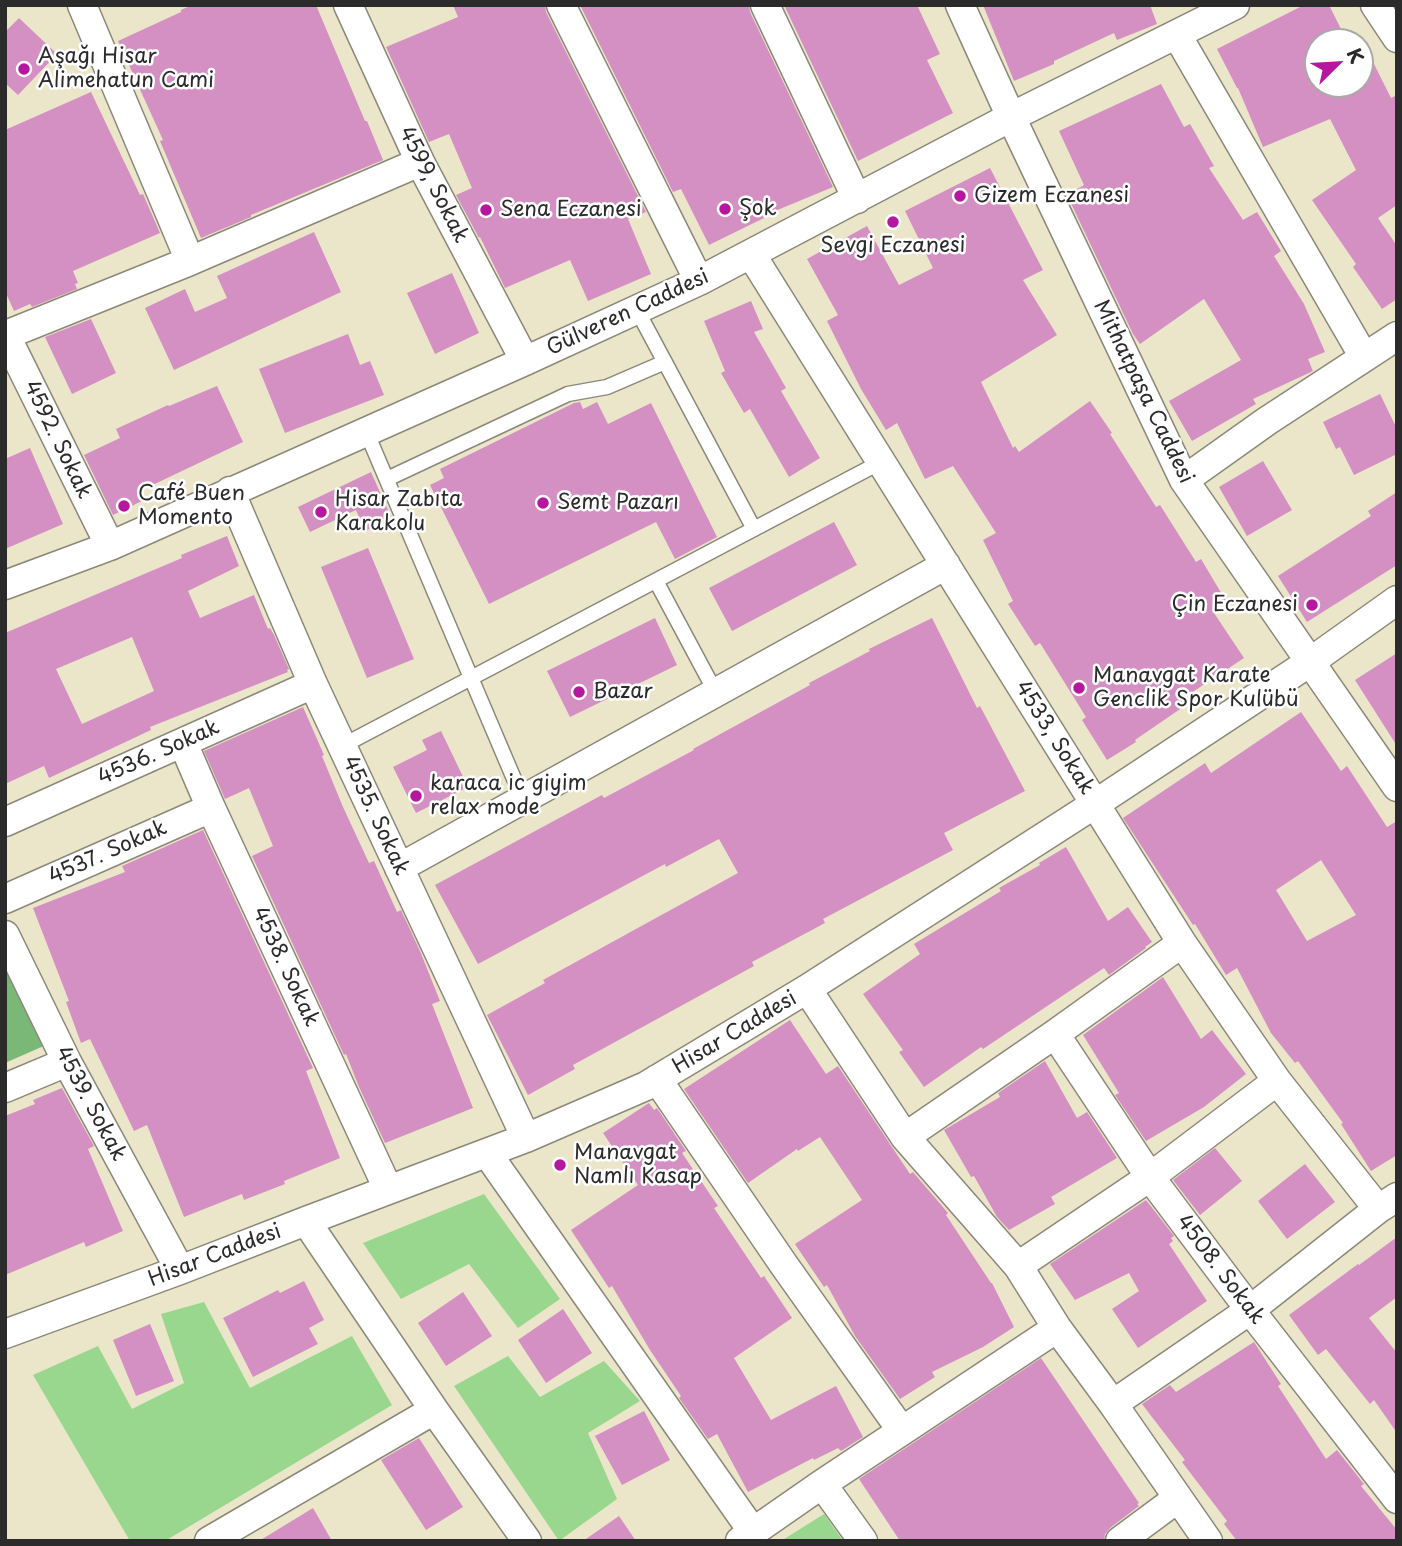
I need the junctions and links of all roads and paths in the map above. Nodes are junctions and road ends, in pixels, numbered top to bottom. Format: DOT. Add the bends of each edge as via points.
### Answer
graph roads {
  1 [pos="82,5"];
  2 [pos="348,5"];
  3 [pos="561,5"];
  4 [pos="765,5"];
  5 [pos="960,5"];
  6 [pos="1235,5"];
  7 [pos="1375,5"];
  8 [pos="1177,35"];
  9 [pos="1397,38"];
  10 [pos="1011,117"];
  11 [pos="420,162"];
  12 [pos="857,199"];
  13 [pos="751,254"];
  14 [pos="190,261"];
  15 [pos="699,281"];
  16 [pos="637,310"];
  17 [pos="6,335"];
  18 [pos="1397,336"];
  19 [pos="1364,357"];
  20 [pos="525,361"];
  21 [pos="665,362"];
  22 [pos="366,431"];
  23 [pos="881,462"];
  24 [pos="387,479"];
  25 [pos="1184,480"];
  26 [pos="230,491"];
  27 [pos="754,529"];
  28 [pos="110,546"];
  29 [pos="946,565"];
  30 [pos="656,581"];
  31 [pos="5,585"];
  32 [pos="1397,600"];
  33 [pos="1310,662"];
  34 [pos="471,678"];
  35 [pos="313,684"];
  36 [pos="716,693"];
  37 [pos="183,743"];
  38 [pos="342,746"];
  39 [pos="1397,787"];
  40 [pos="523,800"];
  41 [pos="1095,804"];
  42 [pos="211,808"];
  43 [pos="5,822"];
  44 [pos="400,868"];
  45 [pos="5,899"];
  46 [pos="5,935"];
  47 [pos="1182,943"];
  48 [pos="807,989"];
  49 [pos="1055,1034"];
  50 [pos="67,1062"];
  51 [pos="657,1079"];
  52 [pos="1278,1081"];
  53 [pos="5,1088"];
  54 [pos="905,1137"];
  55 [pos="526,1138"];
  56 [pos="487,1153"];
  57 [pos="1150,1177"];
  58 [pos="388,1189"];
  59 [pos="1387,1203"];
  60 [pos="306,1221"];
  61 [pos="1018,1266"];
  62 [pos="180,1270"];
  63 [pos="1250,1310"];
  64 [pos="1057,1328"];
  65 [pos="5,1334"];
  66 [pos="1113,1404"];
  67 [pos="434,1410"];
  68 [pos="902,1431"];
  69 [pos="822,1484"];
  70 [pos="1178,1498"];
  71 [pos="1397,1499"];
  72 [pos="746,1536"];
  73 [pos="209,1541"];
  74 [pos="527,1541"];
  75 [pos="863,1541"];
  76 [pos="1120,1541"];
  77 [pos="1208,1541"];
  1 -- 14 [label="street"];
  2 -- 11 [label="street, 4599, Sokak"];
  3 -- 15 [label="street"];
  4 -- 12 [label="street"];
  5 -- 10 [label="street, Mithatpaşa Caddesi"];
  6 -- 8 [label="street, Gülveren Caddesi"];
  7 -- 9 [label="street"];
  8 -- 10 [label="street, Gülveren Caddesi"];
  8 -- 19 [label="street"];
  10 -- 12 [label="street, Gülveren Caddesi"];
  10 -- 25 [label="street, Mithatpaşa Caddesi"];
  11 -- 14 [label="street"];
  11 -- 20 [label="street, 4599, Sokak"];
  12 -- 13 [label="street, Gülveren Caddesi"];
  13 -- 15 [label="street, Gülveren Caddesi"];
  13 -- 23 [label="street, 4533, Sokak"];
  14 -- 17 [label="street"];
  15 -- 16 [label="street, Gülveren Caddesi"];
  16 -- 20 [label="street, Gülveren Caddesi"];
  16 -- 21 [label="lane"];
  17 -- 28 [label="street, 4592. Sokak"];
  18 -- 19 [label="street"];
  19 -- 25 [label="street"];
  20 -- 22 [label="street, Gülveren Caddesi"];
  21 -- 24 [label="lane" via="607,387 568,394"];
  21 -- 27 [label="lane"];
  22 -- 24 [label="lane"];
  22 -- 26 [label="street, Gülveren Caddesi"];
  23 -- 27 [label="lane"];
  23 -- 29 [label="street, 4533, Sokak"];
  24 -- 34 [label="lane"];
  25 -- 33 [label="street, Mithatpaşa Caddesi"];
  26 -- 28 [label="street, Gülveren Caddesi"];
  26 -- 35 [label="street, 4535. Sokak"];
  27 -- 30 [label="lane"];
  28 -- 31 [label="street, Gülveren Caddesi"];
  29 -- 36 [label="street"];
  29 -- 41 [label="street, 4533, Sokak"];
  30 -- 34 [label="lane"];
  30 -- 36 [label="lane"];
  32 -- 33 [label="street, Hisar Caddesi"];
  33 -- 39 [label="street, Mithatpaşa Caddesi"];
  33 -- 41 [label="street, Hisar Caddesi"];
  34 -- 38 [label="lane"];
  34 -- 40 [label="lane"];
  35 -- 37 [label="street, 4536. Sokak"];
  35 -- 38 [label="street, 4535. Sokak"];
  36 -- 40 [label="street"];
  37 -- 42 [label="street, 4538. Sokak"];
  37 -- 43 [label="street, 4536. Sokak"];
  38 -- 44 [label="street, 4535. Sokak"];
  40 -- 44 [label="street"];
  41 -- 47 [label="street, 4533, Sokak"];
  41 -- 48 [label="street, Hisar Caddesi"];
  42 -- 45 [label="street, 4537. Sokak"];
  42 -- 58 [label="street, 4538. Sokak"];
  44 -- 55 [label="street, 4535. Sokak"];
  46 -- 50 [label="street, 4539. Sokak"];
  47 -- 49 [label="street"];
  47 -- 52 [label="street, 4533, Sokak"];
  48 -- 51 [label="street, Hisar Caddesi"];
  48 -- 54 [label="street"];
  49 -- 54 [label="street"];
  49 -- 57 [label="street, 4508. Sokak"];
  50 -- 53 [label="street"];
  50 -- 62 [label="street, 4539. Sokak"];
  51 -- 55 [label="street, Hisar Caddesi"];
  51 -- 68 [label="street"];
  52 -- 57 [label="street"];
  52 -- 59 [label="street, 4533, Sokak"];
  54 -- 61 [label="street"];
  55 -- 56 [label="street, Hisar Caddesi"];
  56 -- 58 [label="street, Hisar Caddesi"];
  56 -- 72 [label="street"];
  57 -- 61 [label="street"];
  57 -- 63 [label="street, 4508. Sokak"];
  58 -- 60 [label="street, Hisar Caddesi"];
  59 -- 63 [label="street"];
  60 -- 62 [label="street, Hisar Caddesi"];
  60 -- 67 [label="street"];
  61 -- 64 [label="street"];
  62 -- 65 [label="street, Hisar Caddesi"];
  63 -- 66 [label="street"];
  63 -- 71 [label="street, 4508. Sokak"];
  64 -- 66 [label="street"];
  64 -- 68 [label="street"];
  66 -- 70 [label="street"];
  67 -- 73 [label="street"];
  67 -- 74 [label="street"];
  68 -- 69 [label="street"];
  69 -- 72 [label="street"];
  69 -- 75 [label="street"];
  70 -- 76 [label="street"];
  70 -- 77 [label="street"];
}
